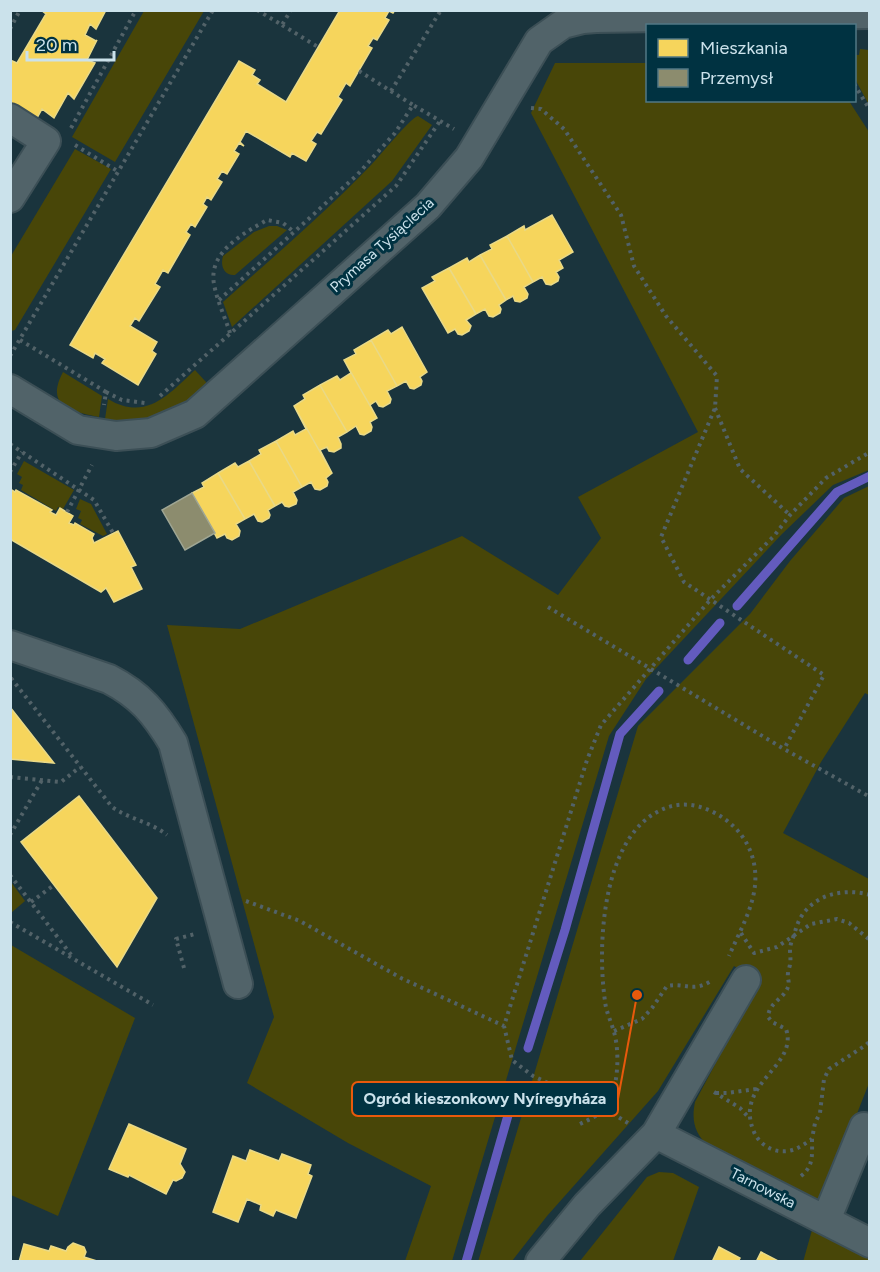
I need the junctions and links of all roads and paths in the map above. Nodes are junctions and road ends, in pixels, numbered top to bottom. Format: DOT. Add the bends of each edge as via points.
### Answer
graph roads {
  1 [pos="20,10"];
  2 [pos="136,10"];
  3 [pos="213,10"];
  4 [pos="257,10"];
  5 [pos="291,10"];
  6 [pos="441,10"];
  7 [pos="870,14"];
  8 [pos="282,25"];
  9 [pos="10,29"];
  10 [pos="318,47"];
  11 [pos="359,71"];
  12 [pos="856,86"];
  13 [pos="391,91"];
  14 [pos="413,105"];
  15 [pos="531,108"];
  16 [pos="870,110"];
  17 [pos="10,118"];
  18 [pos="55,140"];
  19 [pos="119,172"];
  20 [pos="10,198"];
  21 [pos="294,232"];
  22 [pos="219,300"];
  23 [pos="230,333"];
  24 [pos="20,340"];
  25 [pos="10,356"];
  26 [pos="10,389"];
  27 [pos="106,392"];
  28 [pos="715,408"];
  29 [pos="103,409"];
  30 [pos="10,444"];
  31 [pos="22,452"];
  32 [pos="870,452"];
  33 [pos="92,465"];
  34 [pos="10,472"];
  35 [pos="78,490"];
  36 [pos="67,512"];
  37 [pos="790,515"];
  38 [pos="113,534"];
  39 [pos="711,599"];
  40 [pos="548,607"];
  41 [pos="10,645"];
  42 [pos="650,669"];
  43 [pos="10,677"];
  44 [pos="784,749"];
  45 [pos="80,767"];
  46 [pos="10,777"];
  47 [pos="42,780"];
  48 [pos="870,797"];
  49 [pos="10,835"];
  50 [pos="170,839"];
  51 [pos="10,875"];
  52 [pos="54,885"];
  53 [pos="870,896"];
  54 [pos="240,899"];
  55 [pos="31,902"];
  56 [pos="10,922"];
  57 [pos="198,933"];
  58 [pos="741,933"];
  59 [pos="794,934"];
  60 [pos="870,940"];
  61 [pos="75,959"];
  62 [pos="184,968"];
  63 [pos="736,971"];
  64 [pos="714,978"];
  65 [pos="238,984"];
  66 [pos="153,1005"];
  67 [pos="504,1026"];
  68 [pos="614,1031"];
  69 [pos="870,1041"];
  70 [pos="688,1082"];
  71 [pos="756,1089"];
  72 [pos="715,1093"];
  73 [pos="605,1109"];
  74 [pos="749,1118"];
  75 [pos="580,1124"];
  76 [pos="864,1127"];
  77 [pos="656,1134"];
  78 [pos="812,1139"];
  79 [pos="782,1197"];
  80 [pos="826,1220"];
  81 [pos="870,1243"];
  82 [pos="540,1262"];
  1 -- 9 [label="path"];
  2 -- 18 [label="path"];
  3 -- 19 [label="path"];
  4 -- 8 [label="path"];
  5 -- 8 [label="path"];
  6 -- 13 [label="path"];
  7 -- 26 [label="street, Prymasa Tysiąclecia" via="589,18 563,24 538,41 469,158 428,206 195,414 151,433 116,436 78,430"];
  8 -- 10 [label="path"];
  11 -- 13 [label="path"];
  12 -- 16 [label="path"];
  13 -- 14 [label="path"];
  14 -- 21 [label="path" via="395,133 357,175"];
  14 -- 23 [label="path" via="440,121 396,186"];
  15 -- 28 [label="path" via="542,109 564,129 621,215 634,266 666,316 717,376"];
  17 -- 18 [label="street"];
  18 -- 19 [label="path"];
  18 -- 20 [label="street"];
  19 -- 24 [label="path"];
  21 -- 22 [label="path"];
  21 -- 22 [label="path" via="283,223 267,220 236,238 215,263 213,282"];
  22 -- 23 [label="path"];
  23 -- 27 [label="path" via="161,395 146,403 122,400"];
  24 -- 25 [label="path"];
  24 -- 27 [label="path"];
  27 -- 29 [label="path"];
  28 -- 37 [label="path" via="740,469"];
  28 -- 39 [label="path" via="661,537 684,582"];
  30 -- 31 [label="path"];
  31 -- 34 [label="path"];
  31 -- 35 [label="path"];
  32 -- 37 [label="path" via="826,478"];
  33 -- 35 [label="path"];
  35 -- 36 [label="path"];
  35 -- 38 [label="path" via="94,500"];
  37 -- 39 [label="path"];
  39 -- 42 [label="path"];
  39 -- 44 [label="path" via="824,675"];
  40 -- 42 [label="path"];
  41 -- 65 [label="street" via="117,683 146,704 161,723 173,743"];
  42 -- 44 [label="path"];
  42 -- 67 [label="path" via="601,725"];
  43 -- 45 [label="path"];
  44 -- 48 [label="path"];
  45 -- 47 [label="path" via="61,782"];
  45 -- 50 [label="path" via="112,807 159,829"];
  46 -- 47 [label="path"];
  47 -- 49 [label="path"];
  51 -- 55 [label="path"];
  52 -- 55 [label="path"];
  53 -- 59 [label="path" via="836,893 813,903 802,912"];
  54 -- 67 [label="path" via="300,921 400,978"];
  55 -- 61 [label="path"];
  56 -- 61 [label="path"];
  57 -- 62 [label="path" via="176,939"];
  58 -- 59 [label="path" via="754,953 777,947"];
  58 -- 63 [label="path"];
  58 -- 68 [label="path" via="753,896 753,859 750,847 733,825 701,806 685,804 672,805 647,818 631,835 619,858 605,912 605,1001"];
  59 -- 60 [label="path" via="811,924 837,919 849,923"];
  59 -- 71 [label="path" via="790,983 772,1005 768,1017 786,1029 788,1047"];
  61 -- 66 [label="path"];
  63 -- 70 [label="street"];
  64 -- 68 [label="path" via="699,988 666,986 642,1019"];
  67 -- 73 [label="path" via="512,1060 533,1076"];
  68 -- 73 [label="path" via="617,1070 612,1097"];
  69 -- 78 [label="path" via="829,1069"];
  70 -- 72 [label="path"];
  70 -- 77 [label="street"];
  71 -- 72 [label="path"];
  71 -- 74 [label="path"];
  72 -- 74 [label="path"];
  73 -- 75 [label="path"];
  73 -- 77 [label="path"];
  74 -- 78 [label="path" via="762,1143 779,1151 798,1149"];
  76 -- 80 [label="street"];
  77 -- 79 [label="street, Tarnowska"];
  77 -- 82 [label="street" via="587,1205"];
  78 -- 79 [label="path" via="808,1170 794,1179"];
  79 -- 80 [label="street, Tarnowska"];
  80 -- 81 [label="street, Tarnowska"];
}
